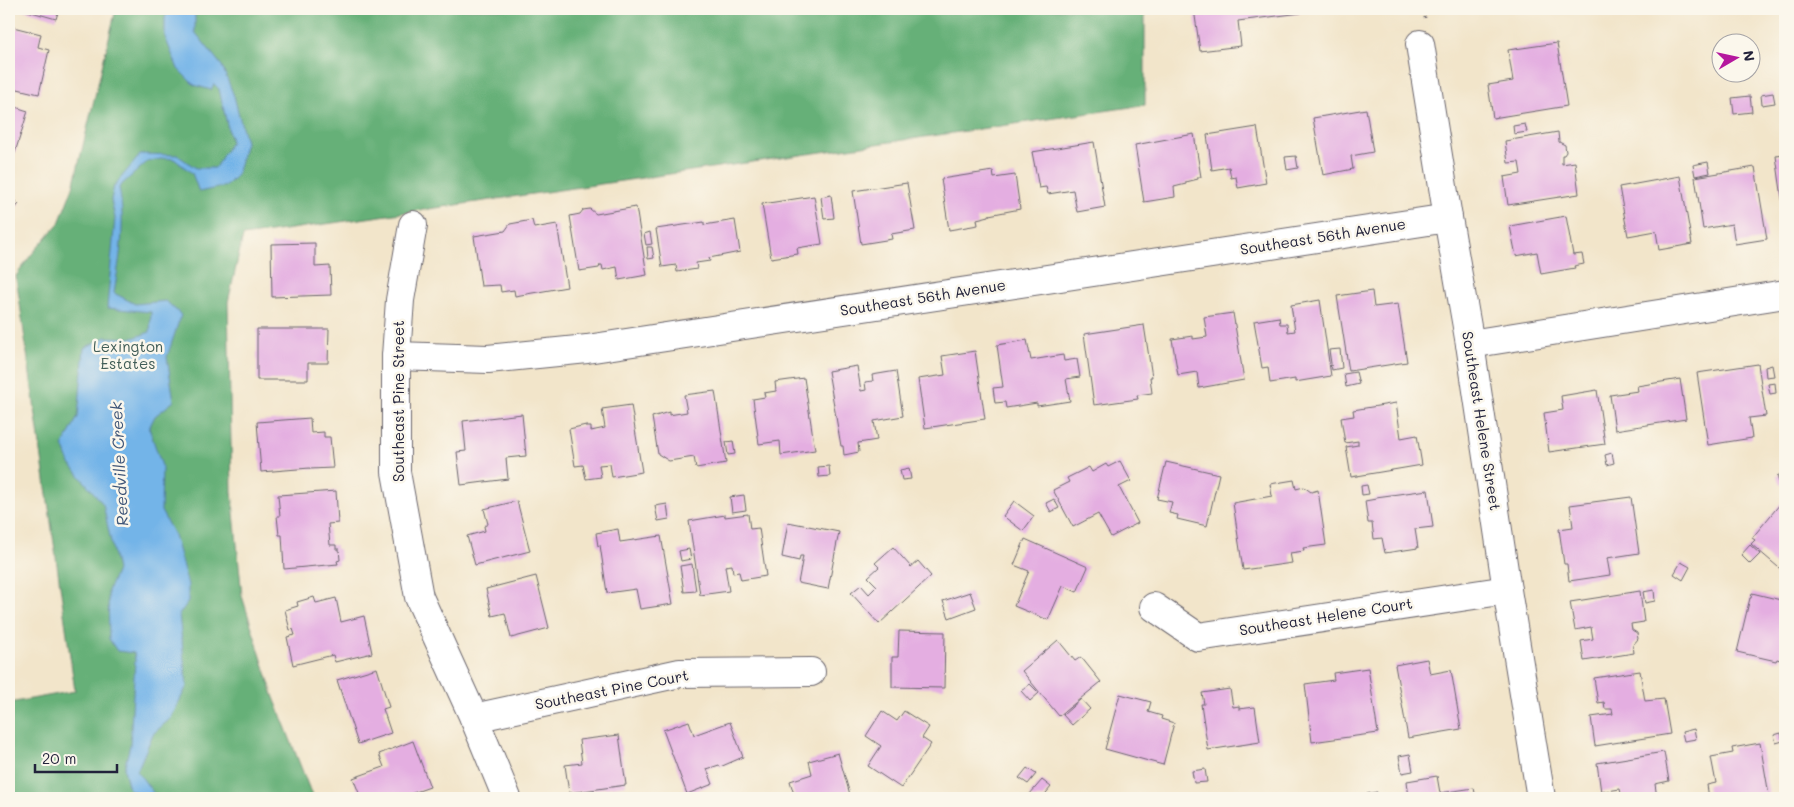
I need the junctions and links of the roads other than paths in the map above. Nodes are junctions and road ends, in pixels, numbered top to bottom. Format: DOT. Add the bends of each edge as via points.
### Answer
graph roads {
  1 [pos="1420,44"];
  2 [pos="1448,218"];
  3 [pos="413,224"];
  4 [pos="1785,294"];
  5 [pos="1470,344"];
  6 [pos="396,356"];
  7 [pos="1507,590"];
  8 [pos="1154,607"];
  9 [pos="811,672"];
  10 [pos="474,718"];
  11 [pos="507,798"];
  12 [pos="1542,798"];
  1 -- 2 [label="street, Southeast Helene Street"];
  2 -- 5 [label="street, Southeast Helene Street"];
  2 -- 6 [label="street, Southeast 56th Avenue" via="587,349 488,359"];
  3 -- 6 [label="street, Southeast Pine Street" via="400,300"];
  4 -- 5 [label="street"];
  5 -- 7 [label="street, Southeast Helene Street"];
  6 -- 10 [label="street, Southeast Pine Street" via="396,472 419,597"];
  7 -- 8 [label="street, Southeast Helene Court" via="1198,637"];
  7 -- 12 [label="street, Southeast Helene Street"];
  9 -- 10 [label="street, Southeast Pine Court" via="680,673"];
  10 -- 11 [label="street, Southeast Pine Street"];
}
